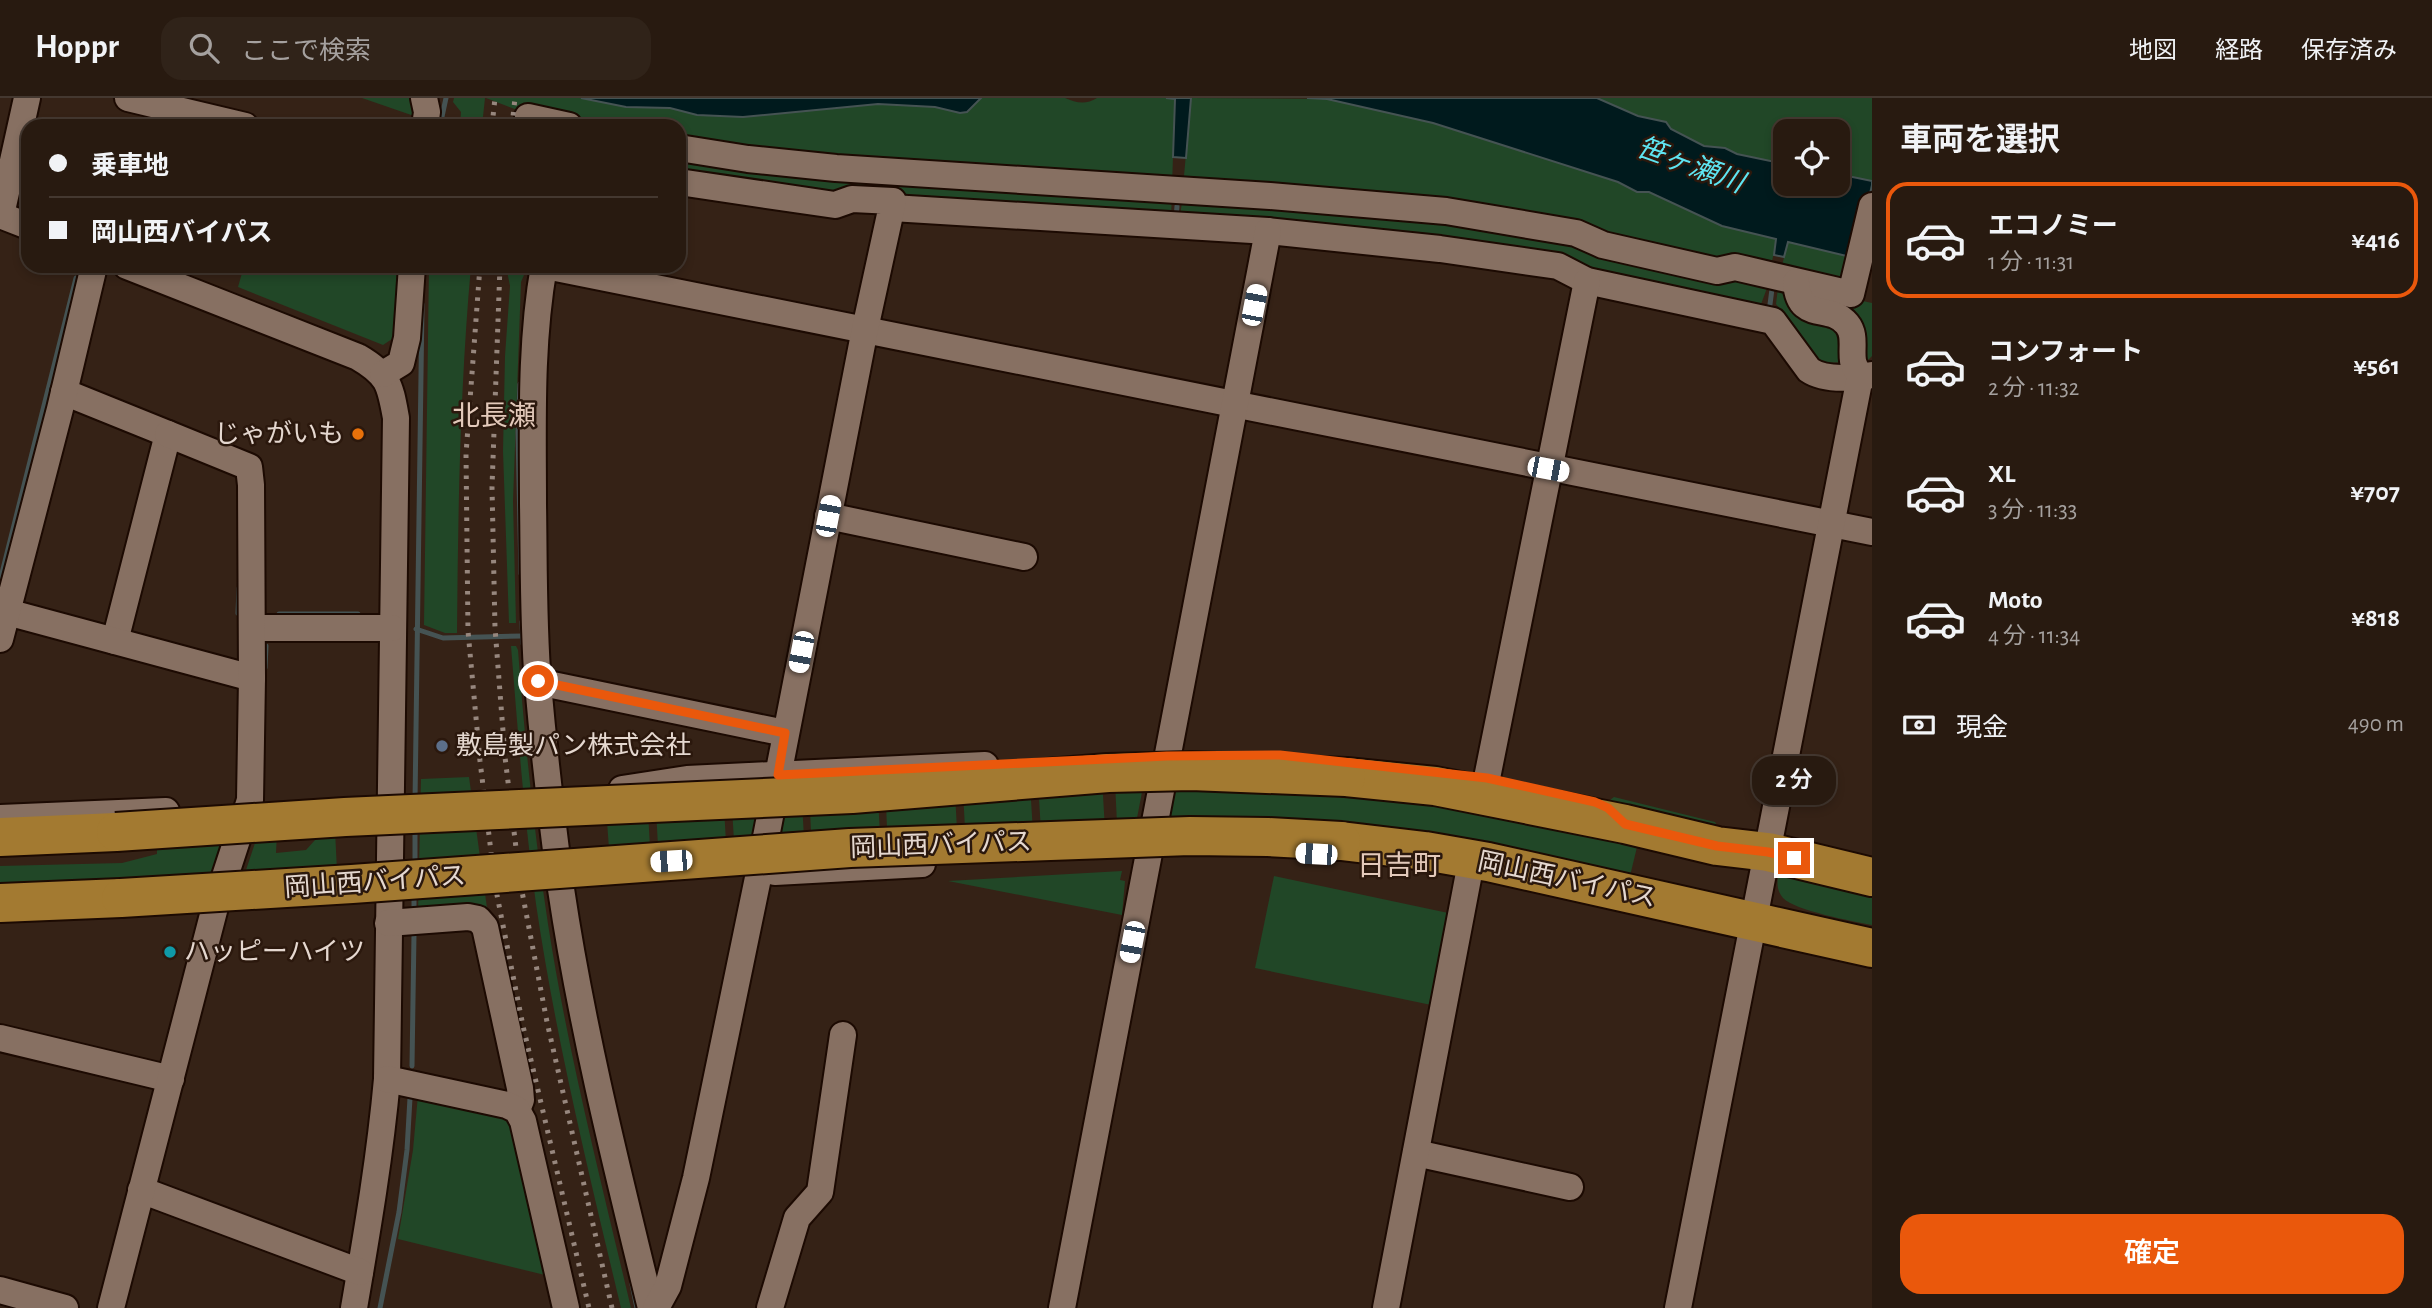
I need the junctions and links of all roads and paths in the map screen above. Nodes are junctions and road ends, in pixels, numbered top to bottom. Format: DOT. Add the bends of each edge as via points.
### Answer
graph roads {
  1 [pos="27,98"];
  2 [pos="128,98"];
  3 [pos="424,98"];
  4 [pos="528,117"];
  5 [pos="22,119"];
  6 [pos="216,119"];
  7 [pos="426,119"];
  8 [pos="537,119"];
  9 [pos="21,124"];
  10 [pos="686,149"];
  11 [pos="686,183"];
  12 [pos="1872,206"];
  13 [pos="892,208"];
  14 [pos="0,215"];
  15 [pos="21,223"];
  16 [pos="1268,230"];
  17 [pos="92,273"];
  18 [pos="145,273"];
  19 [pos="412,273"];
  20 [pos="546,273"];
  21 [pos="583,273"];
  22 [pos="1587,281"];
  23 [pos="1796,282"];
  24 [pos="1858,295"];
  25 [pos="865,330"];
  26 [pos="383,374"];
  27 [pos="1866,376"];
  28 [pos="64,392"];
  29 [pos="1235,404"];
  30 [pos="168,434"];
  31 [pos="1548,469"];
  32 [pos="828,516"];
  33 [pos="1830,524"];
  34 [pos="1872,533"];
  35 [pos="1024,557"];
  36 [pos="7,612"];
  37 [pos="251,628"];
  38 [pos="392,628"];
  39 [pos="0,639"];
  40 [pos="115,641"];
  41 [pos="252,678"];
  42 [pos="538,681"];
  43 [pos="785,733"];
  44 [pos="1167,756"];
  45 [pos="778,775"];
  46 [pos="1487,778"];
  47 [pos="551,800"];
  48 [pos="389,801"];
  49 [pos="247,809"];
  50 [pos="0,818"];
  51 [pos="1625,824"];
  52 [pos="0,837"];
  53 [pos="1149,852"];
  54 [pos="1768,852"];
  55 [pos="759,873"];
  56 [pos="1469,873"];
  57 [pos="1872,877"];
  58 [pos="561,887"];
  59 [pos="1642,895"];
  60 [pos="0,903"];
  61 [pos="215,907"];
  62 [pos="388,911"];
  63 [pos="0,917"];
  64 [pos="1754,922"];
  65 [pos="1872,948"];
  66 [pos="843,1035"];
  67 [pos="0,1038"];
  68 [pos="171,1079"];
  69 [pos="387,1079"];
  70 [pos="517,1110"];
  71 [pos="1416,1153"];
  72 [pos="1570,1187"];
  73 [pos="141,1190"];
  74 [pos="360,1272"];
  75 [pos="0,1290"];
  76 [pos="65,1308"];
  77 [pos="111,1308"];
  78 [pos="354,1308"];
  79 [pos="566,1308"];
  80 [pos="651,1308"];
  81 [pos="656,1308"];
  82 [pos="770,1308"];
  83 [pos="1062,1308"];
  84 [pos="1386,1308"];
  85 [pos="1678,1308"];
  1 -- 5 [label="street"];
  2 -- 6 [label="street"];
  3 -- 7 [label="street"];
  4 -- 8 [label="street"];
  9 -- 14 [label="street"];
  10 -- 23 [label="street" via="836,168 1446,211 1576,233 1603,245 1717,271 1735,267"];
  11 -- 13 [label="street" via="835,205 852,199 893,201"];
  12 -- 24 [label="street"];
  13 -- 16 [label="street"];
  13 -- 25 [label="street"];
  14 -- 15 [label="street"];
  16 -- 22 [label="street" via="1558,267"];
  16 -- 29 [label="street"];
  17 -- 28 [label="street"];
  18 -- 26 [label="street" via="358,358"];
  19 -- 26 [label="street" via="401,363"];
  20 -- 42 [label="street" via="538,306 533,391"];
  21 -- 25 [label="street"];
  22 -- 27 [label="street" via="1773,321 1818,376"];
  22 -- 31 [label="street"];
  23 -- 24 [label="street"];
  23 -- 27 [label="street" via="1800,302 1808,309 1841,318 1848,325 1853,362"];
  25 -- 29 [label="street"];
  25 -- 32 [label="street"];
  26 -- 38 [label="street" via="396,418"];
  27 -- 33 [label="street"];
  28 -- 30 [label="street"];
  28 -- 36 [label="street"];
  29 -- 31 [label="street"];
  29 -- 44 [label="street"];
  30 -- 37 [label="street" via="249,467"];
  30 -- 40 [label="street"];
  31 -- 33 [label="street"];
  31 -- 46 [label="street"];
  32 -- 35 [label="street"];
  32 -- 43 [label="street"];
  33 -- 34 [label="street"];
  33 -- 54 [label="street"];
  36 -- 39 [label="street"];
  36 -- 40 [label="street"];
  37 -- 38 [label="street"];
  37 -- 41 [label="street"];
  38 -- 48 [label="street"];
  40 -- 41 [label="street"];
  41 -- 49 [label="street"];
  42 -- 43 [label="street"];
  42 -- 47 [label="street"];
  43 -- 45 [label="street"];
  44 -- 45 [label="street"];
  44 -- 46 [label="street" via="1280,755"];
  44 -- 53 [label="street"];
  45 -- 47 [label="street" via="687,779"];
  45 -- 55 [label="street"];
  46 -- 51 [label="street" via="1595,802"];
  47 -- 58 [label="street"];
  48 -- 49 [label="street"];
  48 -- 62 [label="street"];
  49 -- 50 [label="street"];
  49 -- 61 [label="street"];
  51 -- 52 [label="highway, 岡山西バイパス, bridge" via="1435,786 1346,777 1191,771 1108,773 852,794"];
  51 -- 54 [label="highway, 岡山西バイパス" via="1717,846"];
  53 -- 55 [label="street"];
  53 -- 56 [label="street" via="1339,855"];
  53 -- 83 [label="street"];
  54 -- 57 [label="highway, 岡山西バイパス"];
  54 -- 64 [label="street"];
  55 -- 58 [label="street"];
  55 -- 81 [label="street" via="696,1178 668,1286"];
  56 -- 59 [label="street" via="1557,889"];
  56 -- 71 [label="street"];
  58 -- 80 [label="street" via="587,1032"];
  59 -- 60 [label="highway, 岡山西バイパス, bridge" via="1425,851 1341,841 1190,836 850,848 352,884"];
  59 -- 64 [label="highway, 岡山西バイパス"];
  61 -- 62 [label="street"];
  61 -- 63 [label="street"];
  61 -- 68 [label="street"];
  62 -- 69 [label="street"];
  62 -- 70 [label="street" via="468,917 485,927 520,1088"];
  64 -- 65 [label="highway, 岡山西バイパス"];
  64 -- 85 [label="street"];
  66 -- 82 [label="street" via="820,1192 797,1218"];
  67 -- 68 [label="street"];
  68 -- 73 [label="street"];
  69 -- 70 [label="street"];
  69 -- 74 [label="street" via="380,1157"];
  70 -- 79 [label="street"];
  71 -- 72 [label="street"];
  71 -- 84 [label="street"];
  73 -- 74 [label="street"];
  73 -- 77 [label="street"];
  74 -- 78 [label="street"];
  75 -- 76 [label="street"];
}
